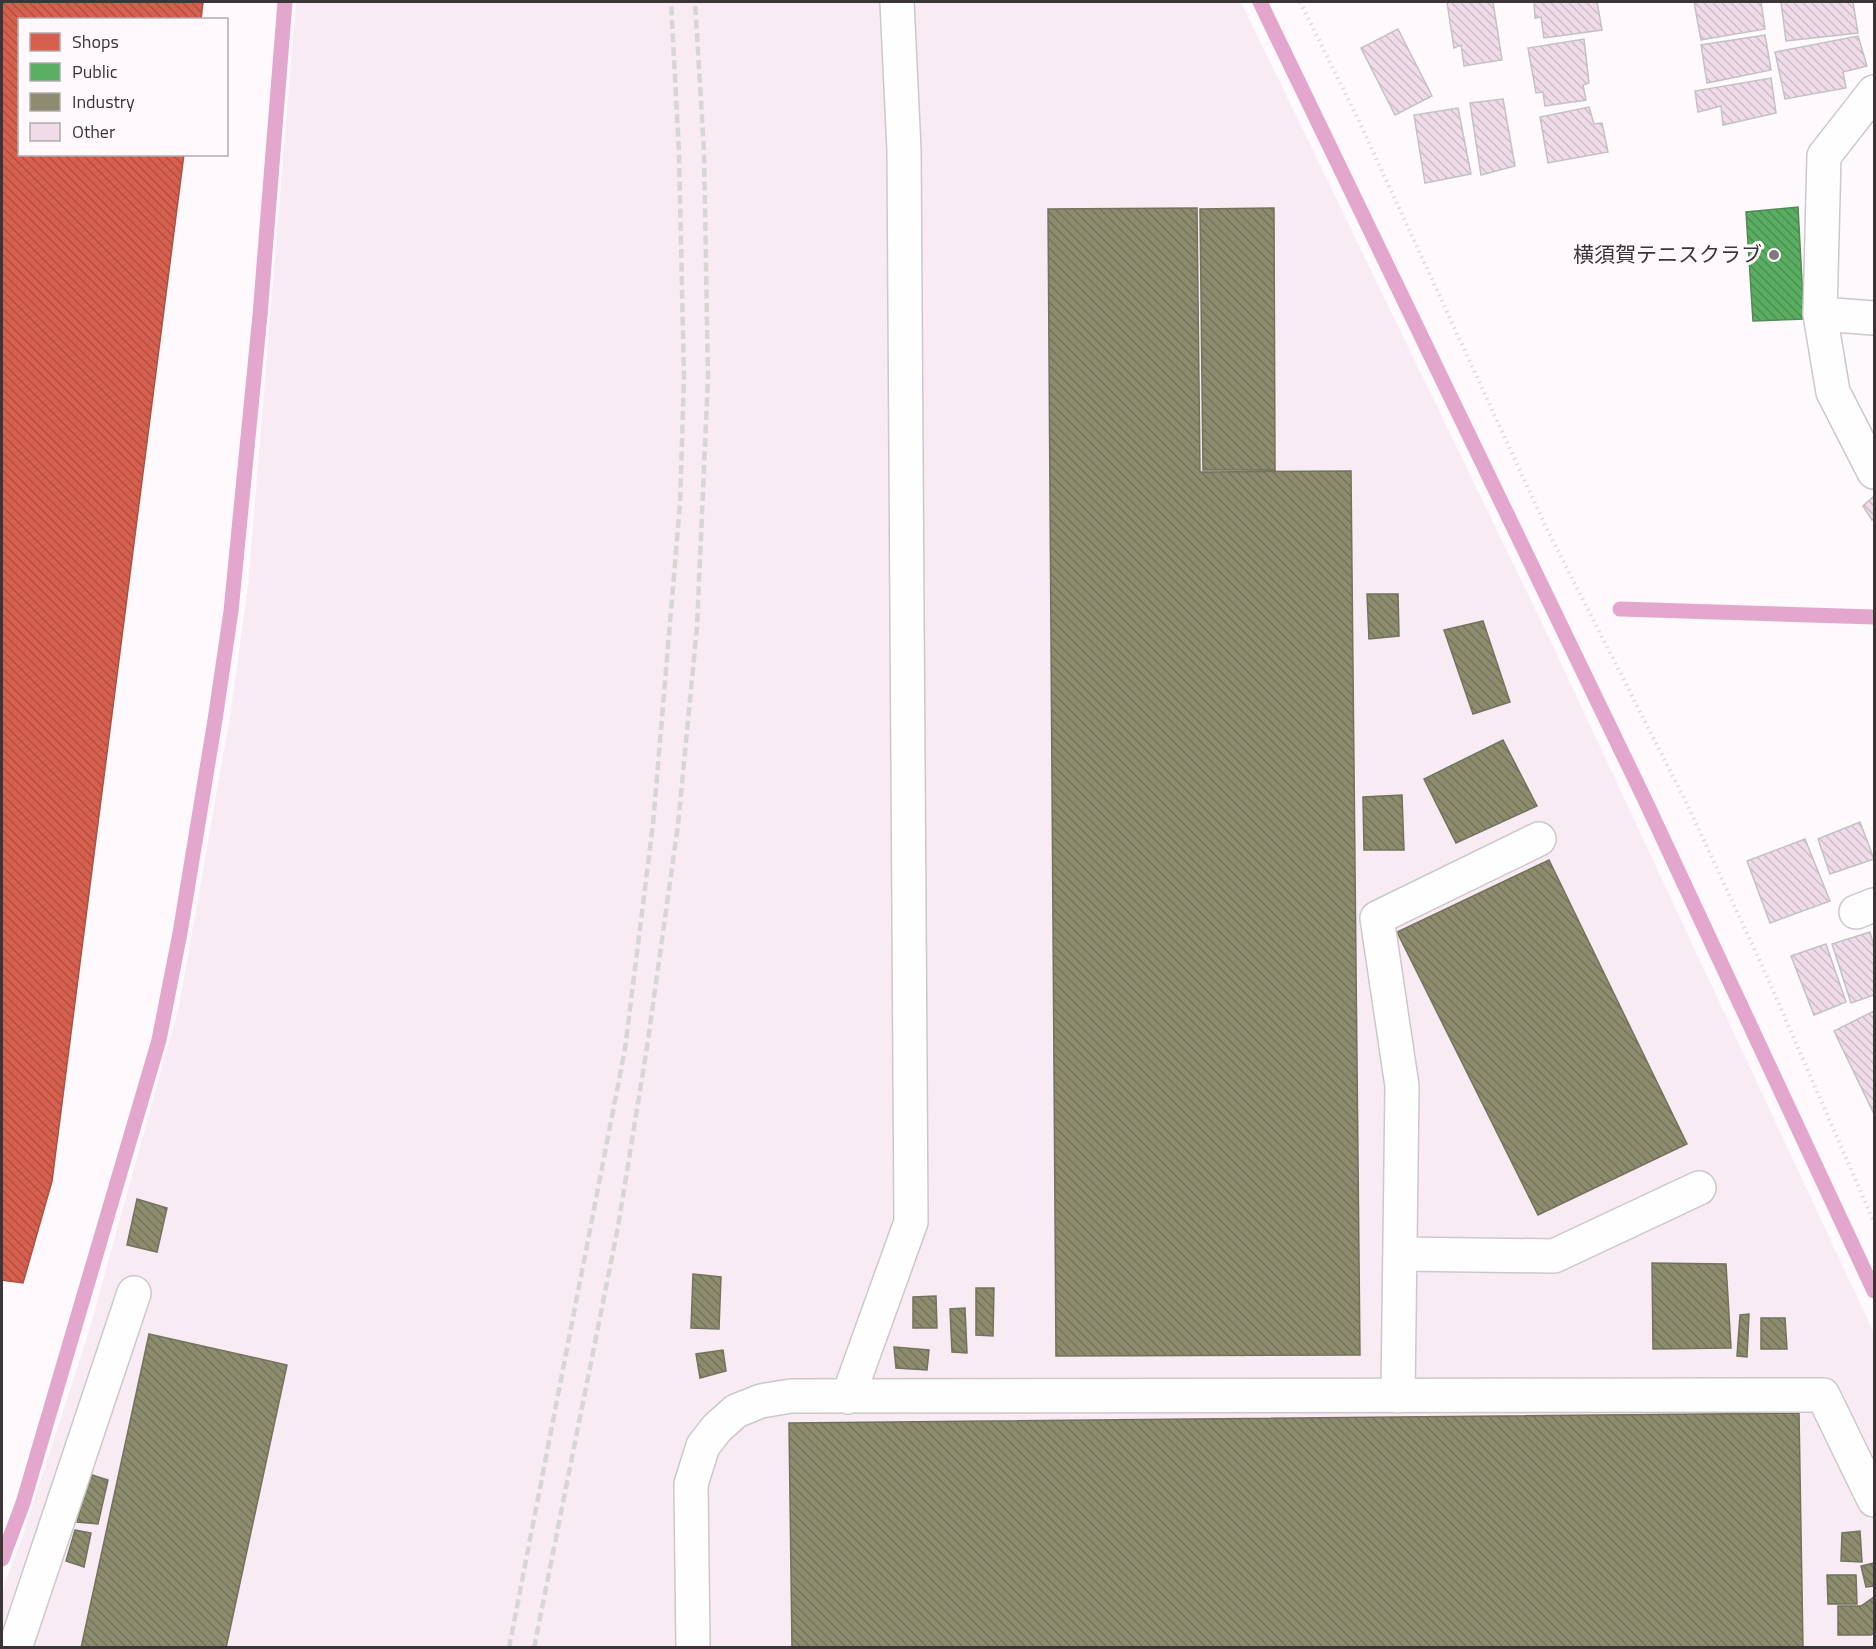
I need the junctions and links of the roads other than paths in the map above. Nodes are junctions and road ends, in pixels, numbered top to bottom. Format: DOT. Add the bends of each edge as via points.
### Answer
graph roads {
  1 [pos="897,2"];
  2 [pos="1875,92"];
  3 [pos="1820,314"];
  4 [pos="1875,318"];
  5 [pos="1875,472"];
  6 [pos="1539,839"];
  7 [pos="1699,1188"];
  8 [pos="1400,1254"];
  9 [pos="134,1293"];
  10 [pos="1398,1396"];
  11 [pos="848,1397"];
  12 [pos="1875,1500"];
  13 [pos="15,1647"];
  14 [pos="693,1647"];
  1 -- 11 [label="street" via="904,162 911,1222"];
  2 -- 3 [label="street" via="1824,156"];
  3 -- 4 [label="street"];
  3 -- 5 [label="street" via="1833,392"];
  6 -- 8 [label="street" via="1377,918 1402,1086"];
  7 -- 8 [label="street" via="1554,1256"];
  8 -- 10 [label="street"];
  9 -- 13 [label="street"];
  10 -- 11 [label="street"];
  10 -- 12 [label="street" via="1823,1395"];
  11 -- 14 [label="street" via="791,1396 761,1401 736,1411 703,1446 691,1485"];
}
